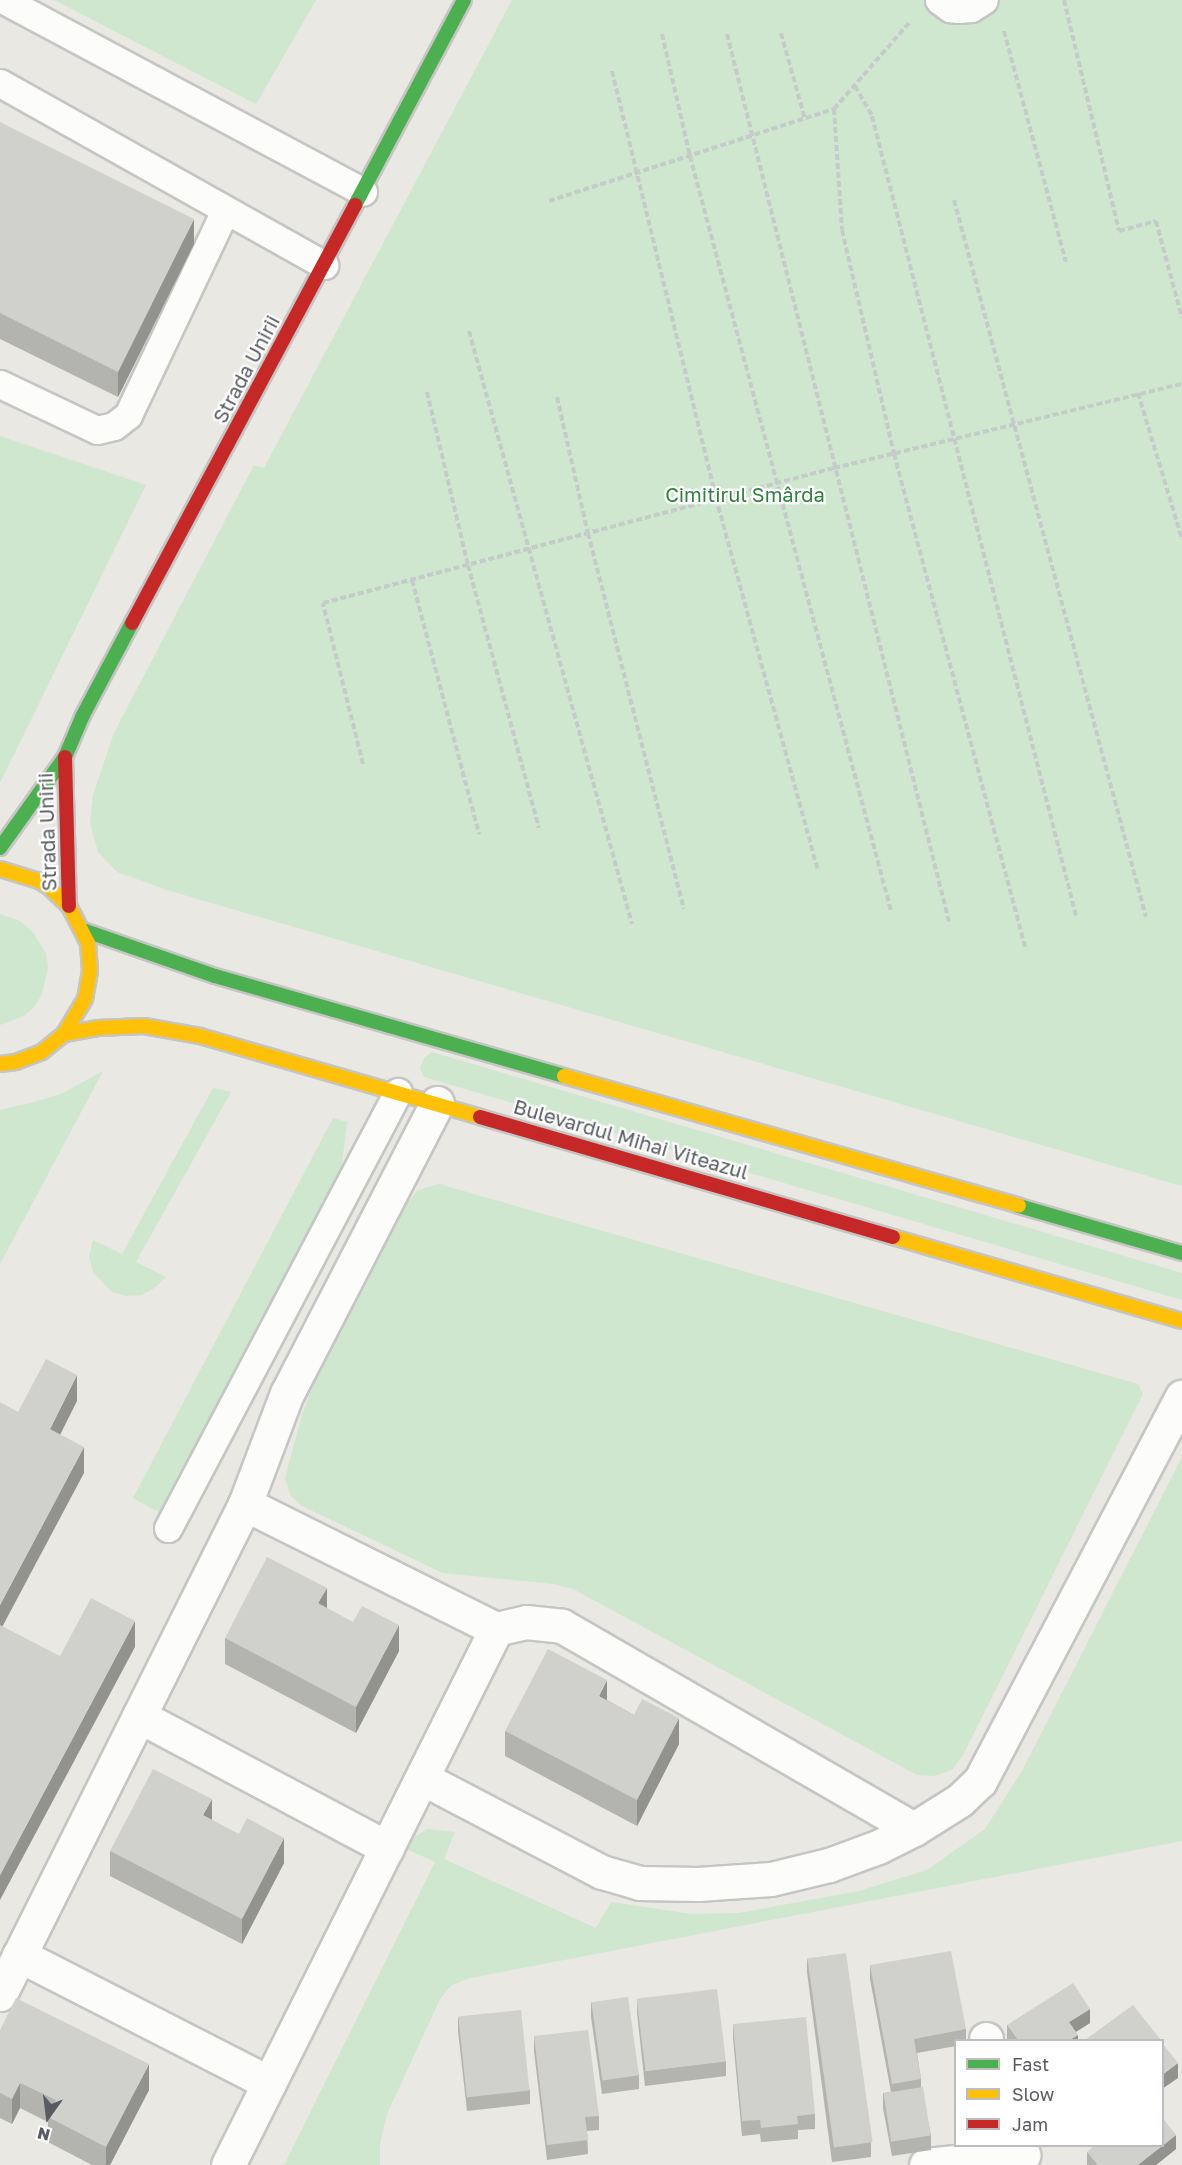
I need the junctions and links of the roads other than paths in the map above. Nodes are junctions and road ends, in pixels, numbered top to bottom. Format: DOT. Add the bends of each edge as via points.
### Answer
graph roads {
  1 [pos="4,0"];
  2 [pos="464,0"];
  3 [pos="939,0"];
  4 [pos="984,0"];
  5 [pos="0,83"];
  6 [pos="363,192"];
  7 [pos="225,211"];
  8 [pos="324,265"];
  9 [pos="0,384"];
  10 [pos="65,757"];
  11 [pos="0,848"];
  12 [pos="0,869"];
  13 [pos="69,906"];
  14 [pos="83,930"];
  15 [pos="64,1034"];
  16 [pos="0,1064"];
  17 [pos="398,1092"];
  18 [pos="436,1103"];
  19 [pos="1182,1253"];
  20 [pos="1182,1321"];
  21 [pos="1182,1397"];
  22 [pos="245,1504"];
  23 [pos="168,1528"];
  24 [pos="496,1629"];
  25 [pos="139,1716"];
  26 [pos="422,1778"];
  27 [pos="914,1829"];
  28 [pos="387,1848"];
  29 [pos="19,1956"];
  30 [pos="0,1994"];
  31 [pos="269,2083"];
  32 [pos="1023,2155"];
  33 [pos="228,2165"];
  34 [pos="926,2165"];
  1 -- 6 [label="lane"];
  2 -- 6 [label="main road, Strada Unirii"];
  3 -- 4 [label="lane" via="958,9 971,8"];
  5 -- 7 [label="lane"];
  6 -- 8 [label="main road, Strada Unirii"];
  7 -- 8 [label="lane"];
  7 -- 9 [label="lane" via="128,415 114,426 97,430"];
  8 -- 10 [label="main road, Strada Unirii" via="83,715"];
  10 -- 11 [label="main road, Strada Unirii"];
  10 -- 13 [label="main road, Strada Unirii"];
  12 -- 13 [label="main road" via="37,880"];
  13 -- 14 [label="main road"];
  14 -- 15 [label="main road" via="90,957 89,985 80,1012"];
  14 -- 19 [label="main road" via="215,976"];
  15 -- 16 [label="main road" via="42,1052"];
  15 -- 17 [label="main road, Bulevardul Mihai Viteazul" via="97,1028 159,1028"];
  17 -- 18 [label="main road, Bulevardul Mihai Viteazul"];
  17 -- 23 [label="lane"];
  18 -- 20 [label="main road, Bulevardul Mihai Viteazul"];
  18 -- 22 [label="street" via="286,1393"];
  21 -- 27 [label="street" via="980,1781 960,1800"];
  22 -- 24 [label="street"];
  22 -- 25 [label="street"];
  24 -- 26 [label="street"];
  24 -- 27 [label="street" via="526,1622 562,1626"];
  25 -- 28 [label="street"];
  25 -- 29 [label="street"];
  26 -- 27 [label="street" via="602,1872 640,1882 698,1884 771,1879 829,1865"];
  26 -- 28 [label="street"];
  28 -- 31 [label="street"];
  29 -- 30 [label="street"];
  29 -- 31 [label="street"];
  31 -- 33 [label="street"];
  32 -- 34 [label="street"];
}
